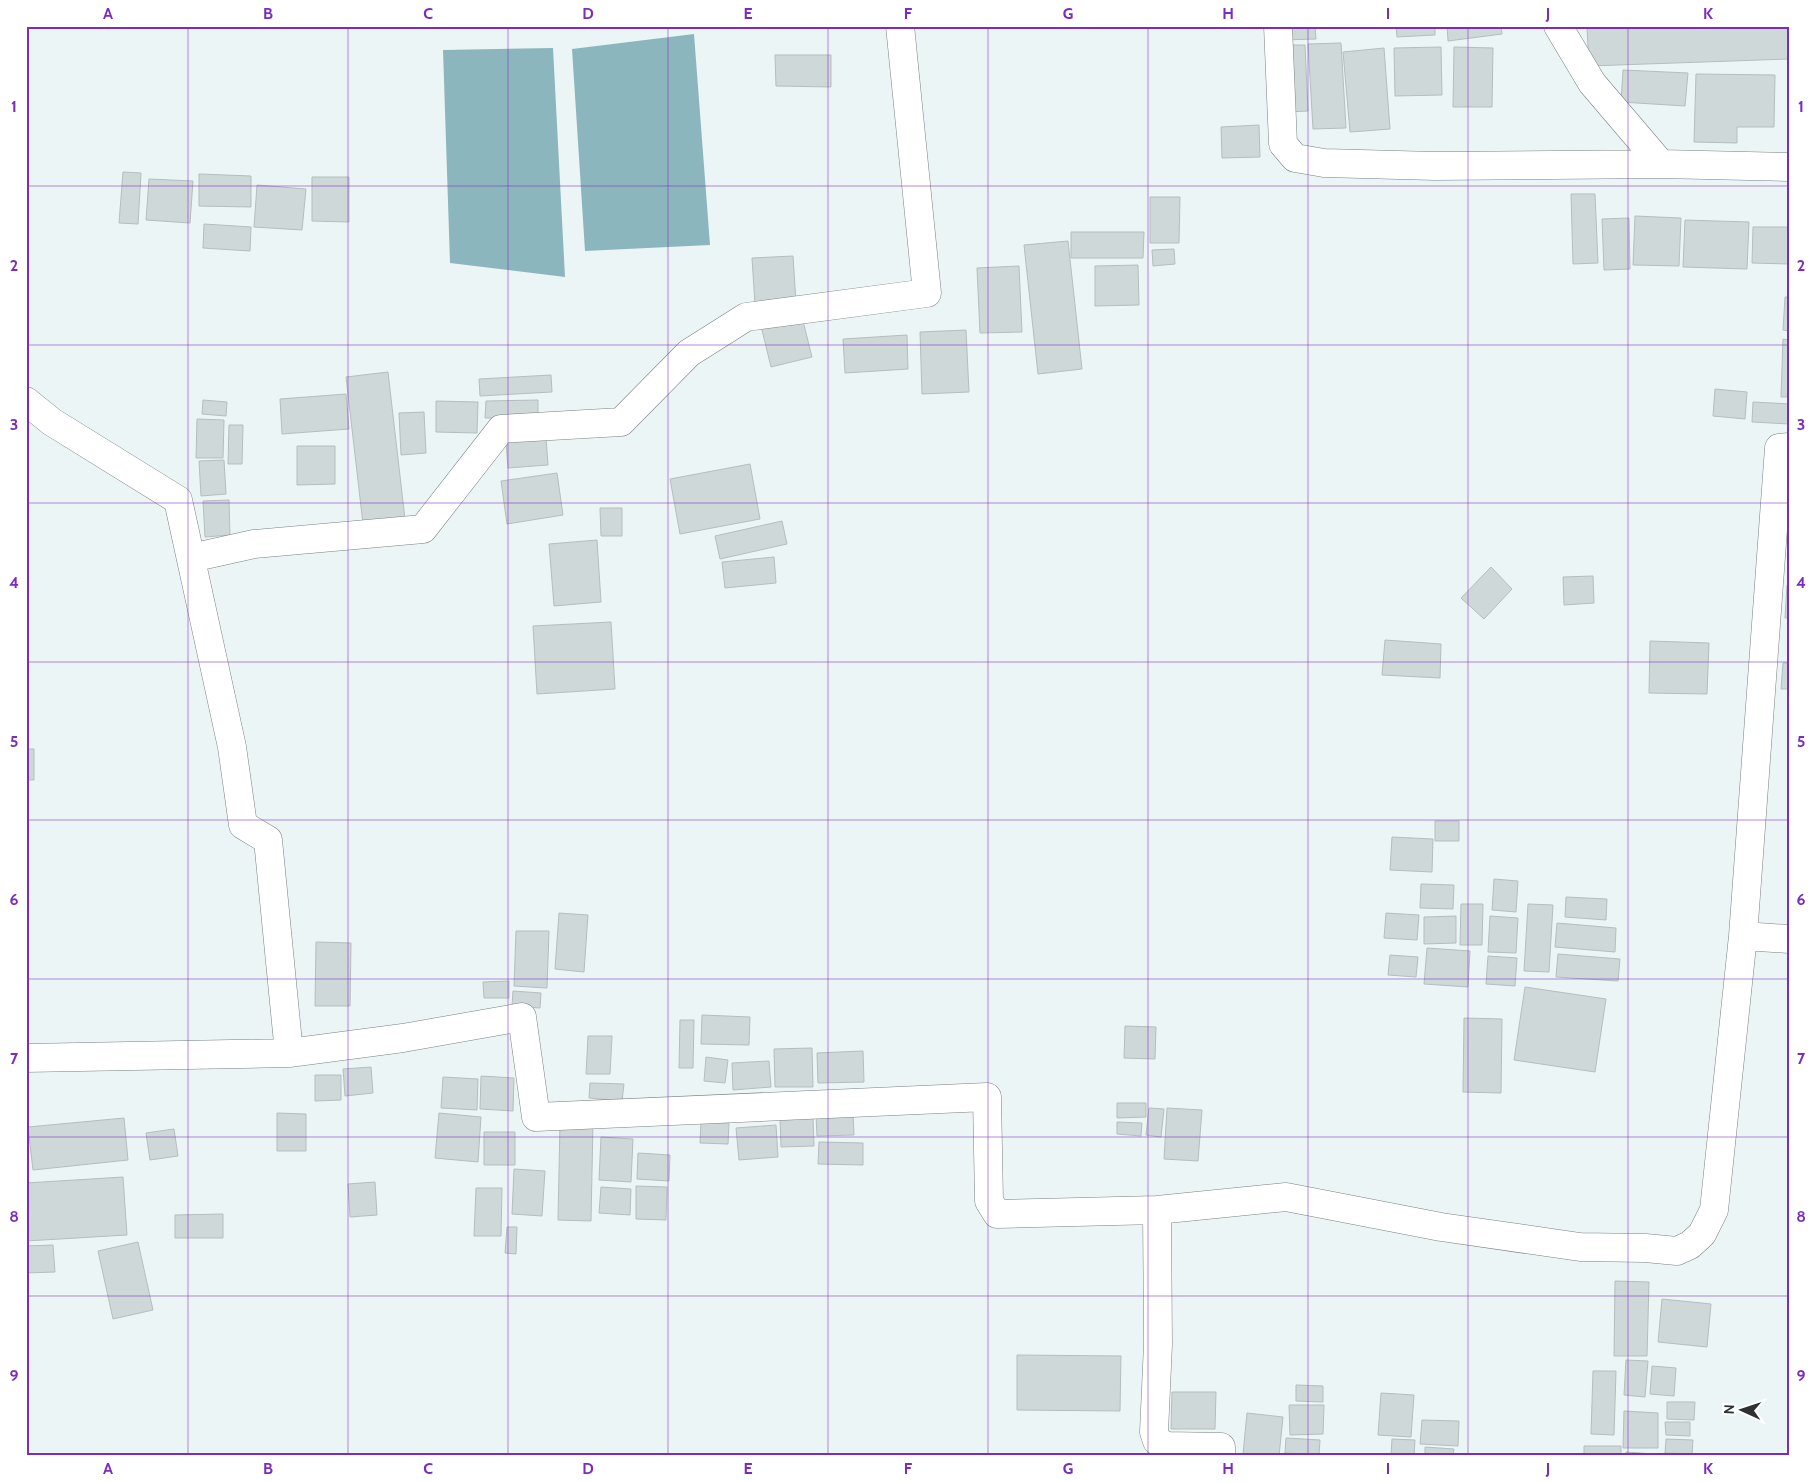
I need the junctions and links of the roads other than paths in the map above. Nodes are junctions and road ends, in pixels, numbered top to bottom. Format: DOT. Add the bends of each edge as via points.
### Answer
graph roads {
  1 [pos="900,26"];
  2 [pos="1278,26"];
  3 [pos="1558,26"];
  4 [pos="1661,164"];
  5 [pos="1789,167"];
  6 [pos="26,401"];
  7 [pos="1789,448"];
  8 [pos="191,558"];
  9 [pos="1744,936"];
  10 [pos="1789,939"];
  11 [pos="289,1053"];
  12 [pos="26,1058"];
  13 [pos="1157,1210"];
  14 [pos="1221,1456"];
  1 -- 8 [label="street" via="927,294 746,317 689,352 621,422 501,429 423,529 254,544"];
  2 -- 4 [label="street" via="1283,144 1295,158 1324,163 1435,166"];
  3 -- 4 [label="street" via="1592,83"];
  4 -- 5 [label="street"];
  6 -- 8 [label="street" via="52,422 178,500"];
  7 -- 9 [label="street" via="1779,448"];
  8 -- 11 [label="street" via="232,747 243,825 268,840"];
  9 -- 10 [label="street"];
  9 -- 13 [label="street" via="1714,1210 1702,1234 1690,1245 1677,1251 1580,1247 1441,1227 1286,1197"];
  11 -- 12 [label="street"];
  11 -- 13 [label="street" via="403,1038 522,1017 536,1117 987,1097 989,1201 997,1214"];
  13 -- 14 [label="street" via="1158,1344 1154,1432 1158,1441 1167,1446 1221,1447"];
}
